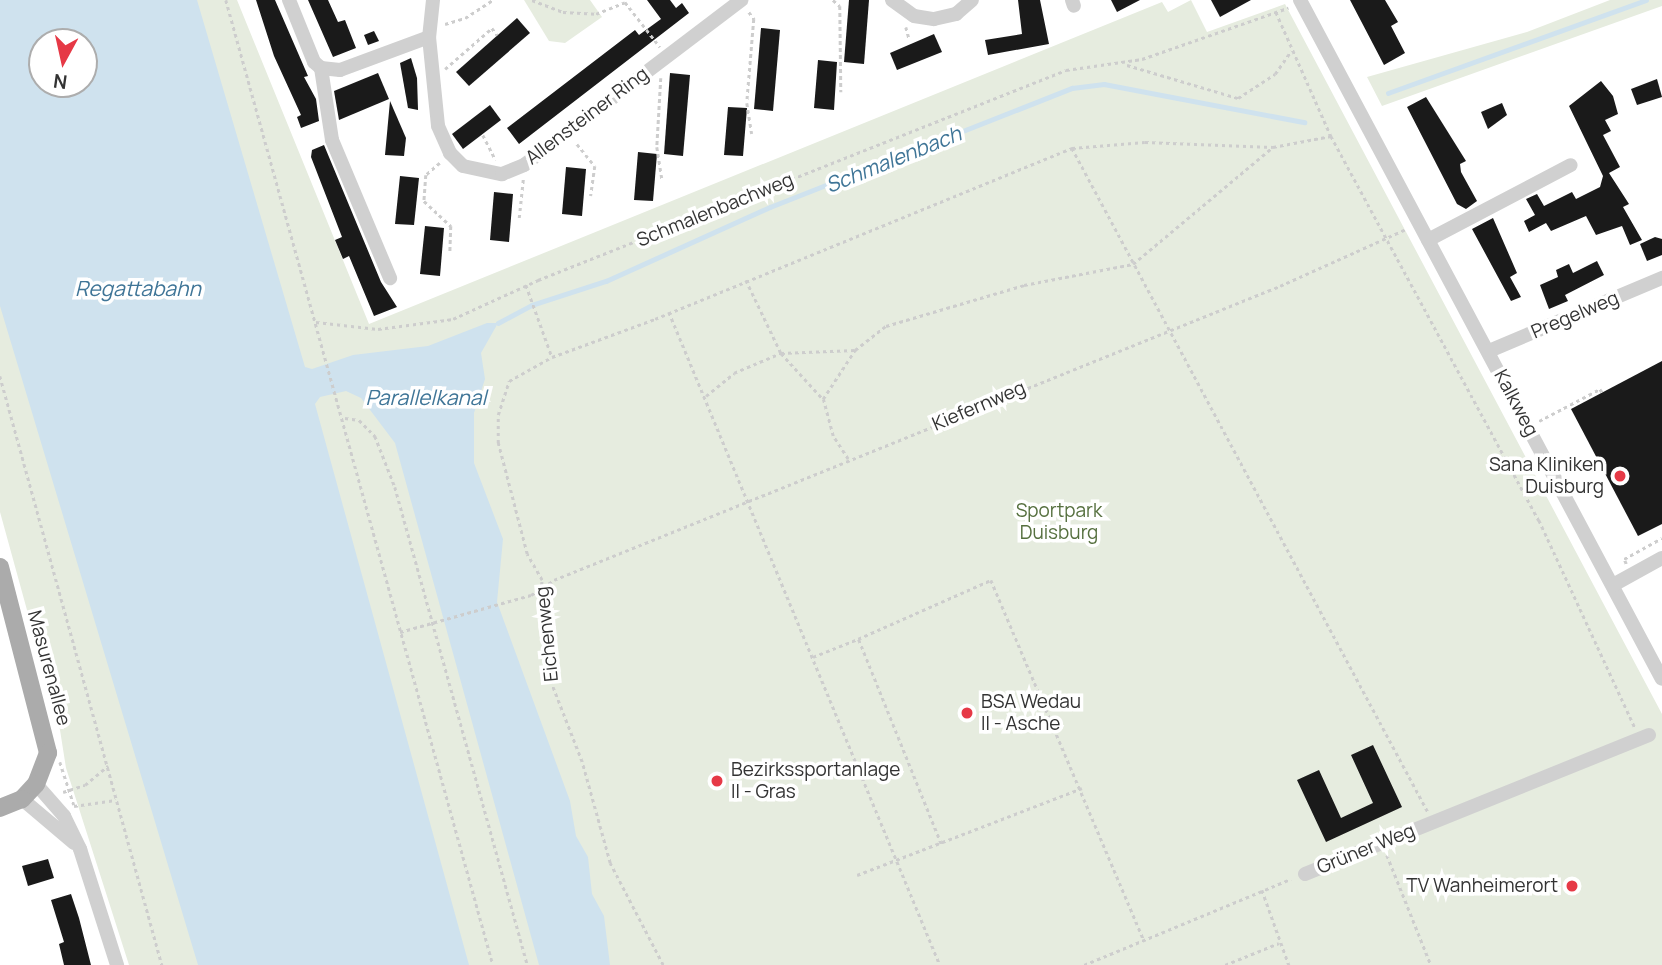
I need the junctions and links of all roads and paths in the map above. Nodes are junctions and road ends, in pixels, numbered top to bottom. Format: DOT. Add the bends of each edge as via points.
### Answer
graph roads {
  1 [pos="226,0"];
  2 [pos="289,0"];
  3 [pos="433,0"];
  4 [pos="494,0"];
  5 [pos="532,0"];
  6 [pos="833,0"];
  7 [pos="841,0"];
  8 [pos="892,0"];
  9 [pos="972,0"];
  10 [pos="624,1"];
  11 [pos="1301,1"];
  12 [pos="744,5"];
  13 [pos="841,6"];
  14 [pos="1276,12"];
  15 [pos="497,34"];
  16 [pos="429,37"];
  17 [pos="1291,51"];
  18 [pos="662,60"];
  19 [pos="1124,64"];
  20 [pos="321,68"];
  21 [pos="432,81"];
  22 [pos="841,92"];
  23 [pos="567,132"];
  24 [pos="752,134"];
  25 [pos="483,135"];
  26 [pos="1332,136"];
  27 [pos="1273,147"];
  28 [pos="1072,148"];
  29 [pos="450,153"];
  30 [pos="524,165"];
  31 [pos="1570,165"];
  32 [pos="502,174"];
  33 [pos="662,179"];
  34 [pos="591,196"];
  35 [pos="519,218"];
  36 [pos="1419,223"];
  37 [pos="1388,238"];
  38 [pos="1428,240"];
  39 [pos="450,253"];
  40 [pos="1133,264"];
  41 [pos="390,278"];
  42 [pos="1662,278"];
  43 [pos="746,279"];
  44 [pos="526,285"];
  45 [pos="669,312"];
  46 [pos="316,322"];
  47 [pos="1168,330"];
  48 [pos="855,350"];
  49 [pos="1489,351"];
  50 [pos="781,353"];
  51 [pos="552,357"];
  52 [pos="0,376"];
  53 [pos="1602,393"];
  54 [pos="706,396"];
  55 [pos="823,399"];
  56 [pos="344,418"];
  57 [pos="1529,426"];
  58 [pos="849,460"];
  59 [pos="751,500"];
  60 [pos="1662,558"];
  61 [pos="0,567"];
  62 [pos="1613,585"];
  63 [pos="540,590"];
  64 [pos="432,624"];
  65 [pos="400,632"];
  66 [pos="858,639"];
  67 [pos="813,657"];
  68 [pos="1662,679"];
  69 [pos="1645,737"];
  70 [pos="57,757"];
  71 [pos="108,766"];
  72 [pos="36,784"];
  73 [pos="1082,788"];
  74 [pos="69,790"];
  75 [pos="22,799"];
  76 [pos="117,800"];
  77 [pos="0,808"];
  78 [pos="1433,822"];
  79 [pos="1382,843"];
  80 [pos="941,844"];
  81 [pos="80,849"];
  82 [pos="896,862"];
  83 [pos="1305,874"];
  84 [pos="856,875"];
  85 [pos="1262,890"];
  86 [pos="1144,941"];
  87 [pos="1279,943"];
  88 [pos="117,965"];
  89 [pos="162,965"];
  90 [pos="492,965"];
  91 [pos="528,965"];
  92 [pos="663,965"];
  93 [pos="940,965"];
  94 [pos="1084,965"];
  95 [pos="1225,965"];
  96 [pos="1289,965"];
  97 [pos="1431,965"];
  1 -- 46 [label="path"];
  2 -- 20 [label="street" via="314,62"];
  3 -- 16 [label="street"];
  4 -- 16 [label="path" via="466,18 441,25"];
  5 -- 10 [label="path" via="563,12 596,14"];
  6 -- 13 [label="path"];
  7 -- 13 [label="path"];
  8 -- 9 [label="street" via="914,16 934,19 956,14"];
  10 -- 18 [label="path"];
  11 -- 14 [label="path, Schmalenbachweg"];
  11 -- 36 [label="street, Kalkweg"];
  12 -- 18 [label="street, Allensteiner Ring"];
  12 -- 24 [label="path" via="754,19 747,103"];
  13 -- 22 [label="path"];
  14 -- 17 [label="path"];
  14 -- 19 [label="path, Schmalenbachweg"];
  15 -- 21 [label="path" via="492,28"];
  16 -- 20 [label="street" via="340,70"];
  16 -- 21 [label="street"];
  17 -- 19 [label="path" via="1275,75 1238,98"];
  17 -- 26 [label="path"];
  18 -- 23 [label="street, Allensteiner Ring"];
  18 -- 33 [label="path" via="657,147"];
  19 -- 44 [label="path, Schmalenbachweg" via="1066,70"];
  20 -- 41 [label="street" via="332,140"];
  21 -- 29 [label="street" via="438,126"];
  23 -- 30 [label="street, Allensteiner Ring"];
  23 -- 34 [label="path" via="595,166"];
  25 -- 32 [label="path"];
  26 -- 27 [label="path, Eichenweg"];
  26 -- 37 [label="path"];
  27 -- 28 [label="path, Eichenweg" via="1145,142"];
  27 -- 40 [label="path"];
  28 -- 40 [label="path"];
  28 -- 43 [label="path, Eichenweg"];
  29 -- 32 [label="street, Allensteiner Ring" via="463,166"];
  29 -- 39 [label="path" via="426,175 424,201 451,226"];
  30 -- 32 [label="street, Allensteiner Ring"];
  30 -- 35 [label="path"];
  31 -- 38 [label="street"];
  36 -- 37 [label="path, Kiefernweg"];
  36 -- 38 [label="street, Kalkweg"];
  37 -- 47 [label="path, Kiefernweg"];
  37 -- 69 [label="path" via="1539,520"];
  38 -- 49 [label="street, Kalkweg"];
  40 -- 47 [label="path"];
  40 -- 48 [label="path" via="1024,285 887,326"];
  42 -- 49 [label="street, Pregelweg"];
  43 -- 45 [label="path, Eichenweg"];
  43 -- 50 [label="path"];
  44 -- 46 [label="path, Schmalenbachweg" via="453,320 428,325 378,329"];
  44 -- 51 [label="path"];
  45 -- 51 [label="path, Eichenweg"];
  45 -- 54 [label="path"];
  46 -- 56 [label="path"];
  47 -- 58 [label="path, Kiefernweg"];
  47 -- 78 [label="path"];
  48 -- 50 [label="path"];
  48 -- 55 [label="path"];
  49 -- 57 [label="street, Kalkweg"];
  50 -- 54 [label="path" via="734,373"];
  50 -- 55 [label="path"];
  51 -- 63 [label="path, Eichenweg" via="509,381 497,423 503,466 527,554 540,573"];
  52 -- 71 [label="path"];
  53 -- 57 [label="path" via="1600,389"];
  54 -- 59 [label="path"];
  55 -- 58 [label="path" via="833,436"];
  56 -- 64 [label="path" via="359,420 375,436 395,486"];
  56 -- 65 [label="path"];
  57 -- 62 [label="street, Kalkweg"];
  58 -- 59 [label="path, Kiefernweg"];
  59 -- 63 [label="path, Kiefernweg"];
  59 -- 67 [label="path"];
  60 -- 62 [label="street"];
  61 -- 72 [label="main road, Masurenallee" via="46,734 48,753"];
  62 -- 68 [label="street, Kalkweg"];
  63 -- 64 [label="path, Kiefernweg"];
  63 -- 92 [label="path, Eichenweg" via="554,697 582,762 610,863"];
  64 -- 65 [label="path, Kiefernweg"];
  64 -- 91 [label="path"];
  65 -- 90 [label="path"];
  66 -- 67 [label="path"];
  66 -- 73 [label="path" via="991,580"];
  66 -- 80 [label="path"];
  67 -- 82 [label="path"];
  69 -- 78 [label="street, Grüner Weg"];
  70 -- 74 [label="path"];
  71 -- 74 [label="path" via="85,785"];
  71 -- 76 [label="path"];
  72 -- 75 [label="main road"];
  72 -- 81 [label="street" via="64,816"];
  73 -- 80 [label="path"];
  73 -- 86 [label="path"];
  74 -- 76 [label="path" via="74,806"];
  75 -- 77 [label="main road"];
  75 -- 81 [label="street"];
  76 -- 89 [label="path"];
  78 -- 79 [label="street, Grüner Weg"];
  79 -- 83 [label="street, Grüner Weg"];
  79 -- 97 [label="path"];
  80 -- 82 [label="path"];
  81 -- 88 [label="street"];
  82 -- 84 [label="path"];
  82 -- 93 [label="path"];
  83 -- 85 [label="path, Grüner Weg"];
  85 -- 86 [label="path, Grüner Weg"];
  85 -- 87 [label="path"];
  86 -- 94 [label="path, Grüner Weg"];
  87 -- 95 [label="path"];
  87 -- 96 [label="path"];
}
